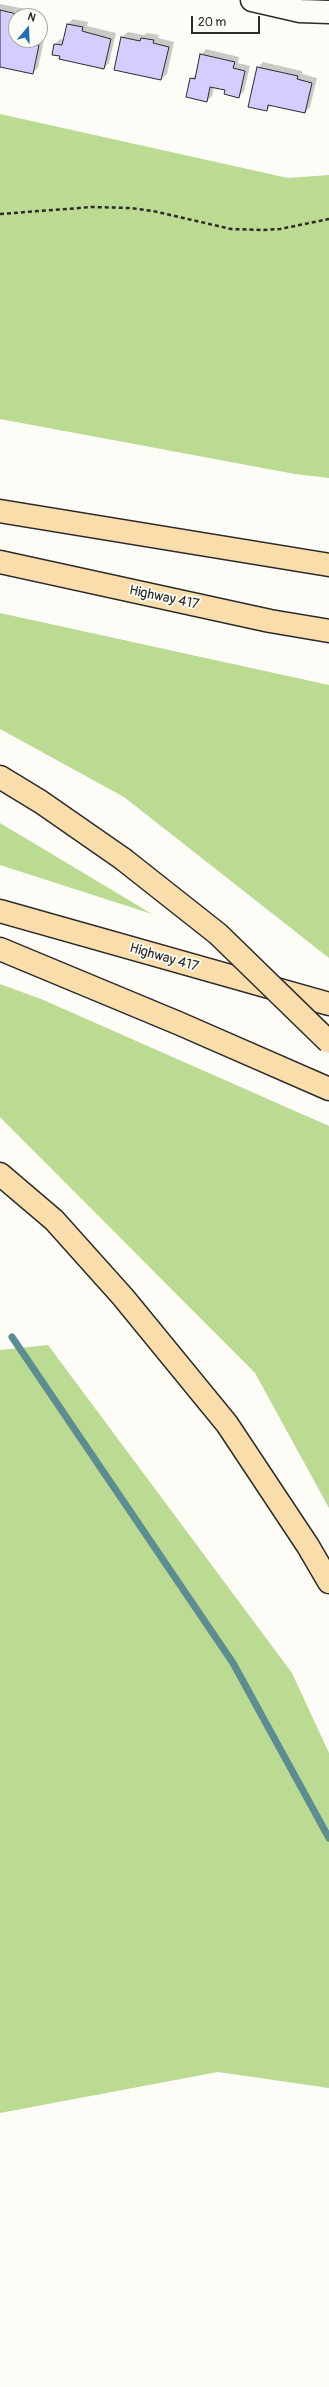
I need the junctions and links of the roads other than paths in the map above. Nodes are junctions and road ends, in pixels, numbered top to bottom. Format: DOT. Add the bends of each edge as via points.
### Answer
graph roads {
  1 [pos="252,0"];
  2 [pos="329,12"];
  3 [pos="0,511"];
  4 [pos="0,562"];
  5 [pos="329,566"];
  6 [pos="329,631"];
  7 [pos="0,777"];
  8 [pos="0,911"];
  9 [pos="0,949"];
  10 [pos="329,1004"];
  11 [pos="329,1042"];
  12 [pos="329,1089"];
  13 [pos="0,1174"];
  14 [pos="329,1582"];
  1 -- 2 [label="street" via="300,11"];
  3 -- 5 [label="highway"];
  4 -- 6 [label="highway, Highway 417" via="270,621"];
  7 -- 11 [label="highway, bridge" via="123,859 218,934"];
  8 -- 10 [label="highway, Highway 417"];
  9 -- 12 [label="highway"];
  13 -- 14 [label="highway" via="54,1220 123,1297 227,1424"];
}
